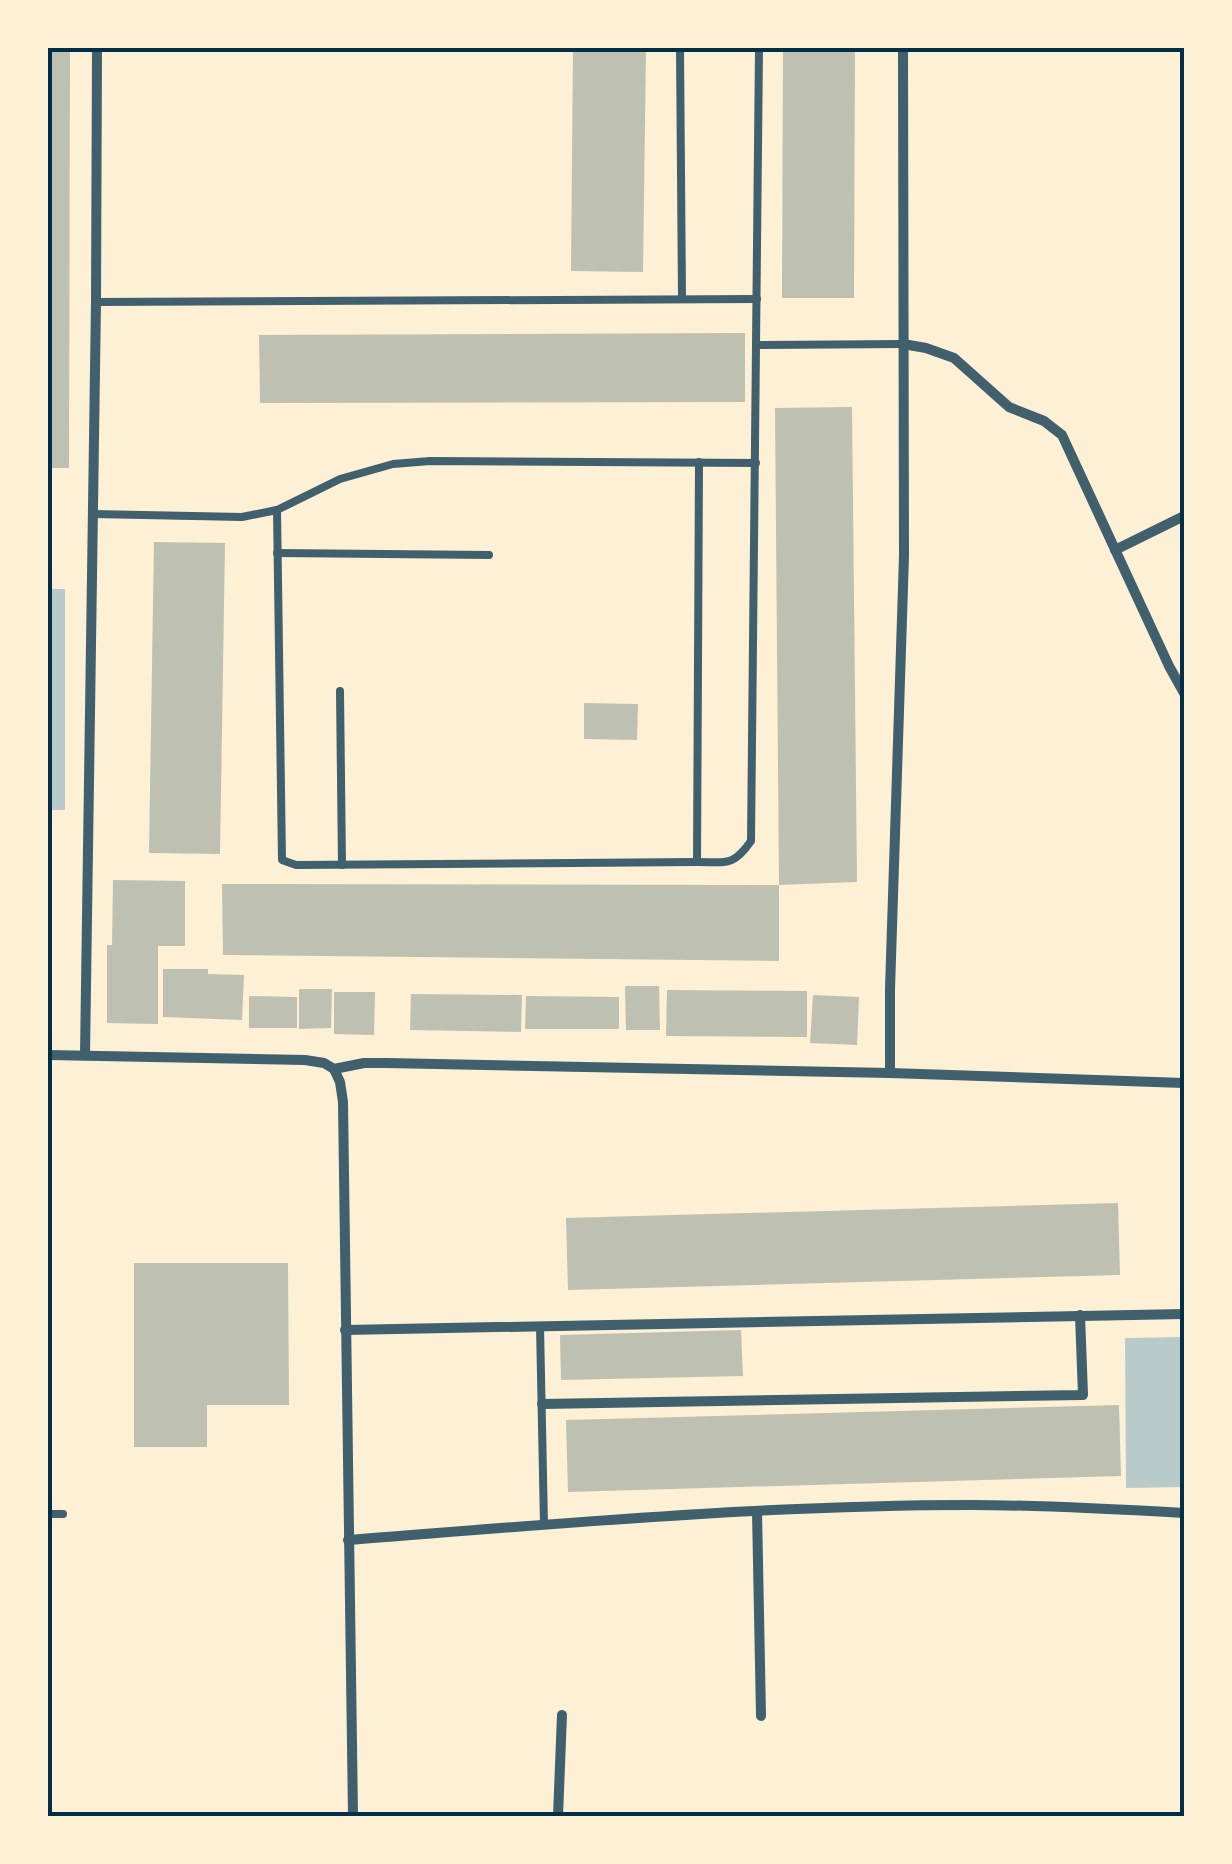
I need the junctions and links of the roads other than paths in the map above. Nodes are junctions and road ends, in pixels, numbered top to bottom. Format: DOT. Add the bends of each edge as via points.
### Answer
graph roads {
  1 [pos="97,48"];
  2 [pos="680,48"];
  3 [pos="759,48"];
  4 [pos="903,48"];
  5 [pos="682,299"];
  6 [pos="758,299"];
  7 [pos="96,302"];
  8 [pos="903,344"];
  9 [pos="757,345"];
  10 [pos="699,462"];
  11 [pos="756,463"];
  12 [pos="277,510"];
  13 [pos="93,514"];
  14 [pos="1184,516"];
  15 [pos="1115,550"];
  16 [pos="277,553"];
  17 [pos="489,554"];
  18 [pos="340,691"];
  19 [pos="1184,693"];
  20 [pos="697,862"];
  21 [pos="342,865"];
  22 [pos="48,1055"];
  23 [pos="85,1055"];
  24 [pos="334,1069"];
  25 [pos="890,1073"];
  26 [pos="1184,1083"];
  27 [pos="1184,1314"];
  28 [pos="1080,1315"];
  29 [pos="540,1326"];
  30 [pos="345,1330"];
  31 [pos="542,1404"];
  32 [pos="757,1512"];
  33 [pos="1184,1513"];
  34 [pos="48,1514"];
  35 [pos="63,1514"];
  36 [pos="544,1525"];
  37 [pos="348,1540"];
  38 [pos="562,1714"];
  39 [pos="761,1716"];
  40 [pos="352,1816"];
  41 [pos="558,1816"];
  1 -- 7 [label="street"];
  2 -- 5 [label="lane"];
  3 -- 6 [label="lane"];
  4 -- 8 [label="street"];
  5 -- 6 [label="lane"];
  5 -- 7 [label="lane"];
  6 -- 9 [label="lane"];
  7 -- 13 [label="street"];
  8 -- 9 [label="lane"];
  8 -- 15 [label="street" via="954,358 1009,407 1062,435"];
  8 -- 25 [label="street"];
  9 -- 11 [label="lane"];
  10 -- 11 [label="lane"];
  10 -- 12 [label="lane" via="393,464 340,479"];
  10 -- 20 [label="lane"];
  11 -- 20 [label="lane" via="751,841 728,862"];
  12 -- 13 [label="lane" via="242,517"];
  12 -- 16 [label="lane"];
  13 -- 23 [label="street"];
  14 -- 15 [label="street"];
  15 -- 19 [label="street"];
  16 -- 17 [label="lane"];
  16 -- 21 [label="lane" via="282,860"];
  18 -- 21 [label="lane"];
  20 -- 21 [label="lane"];
  22 -- 23 [label="street"];
  23 -- 24 [label="street" via="305,1060"];
  24 -- 25 [label="street" via="386,1063"];
  24 -- 30 [label="street" via="343,1102"];
  25 -- 26 [label="street"];
  27 -- 28 [label="street"];
  28 -- 29 [label="street"];
  28 -- 31 [label="street" via="1083,1394"];
  29 -- 30 [label="street"];
  29 -- 31 [label="lane"];
  30 -- 37 [label="street"];
  31 -- 36 [label="lane"];
  32 -- 33 [label="street" via="972,1505"];
  32 -- 36 [label="street"];
  32 -- 39 [label="street"];
  34 -- 35 [label="lane"];
  36 -- 37 [label="street"];
  37 -- 40 [label="street"];
  38 -- 41 [label="street"];
}
